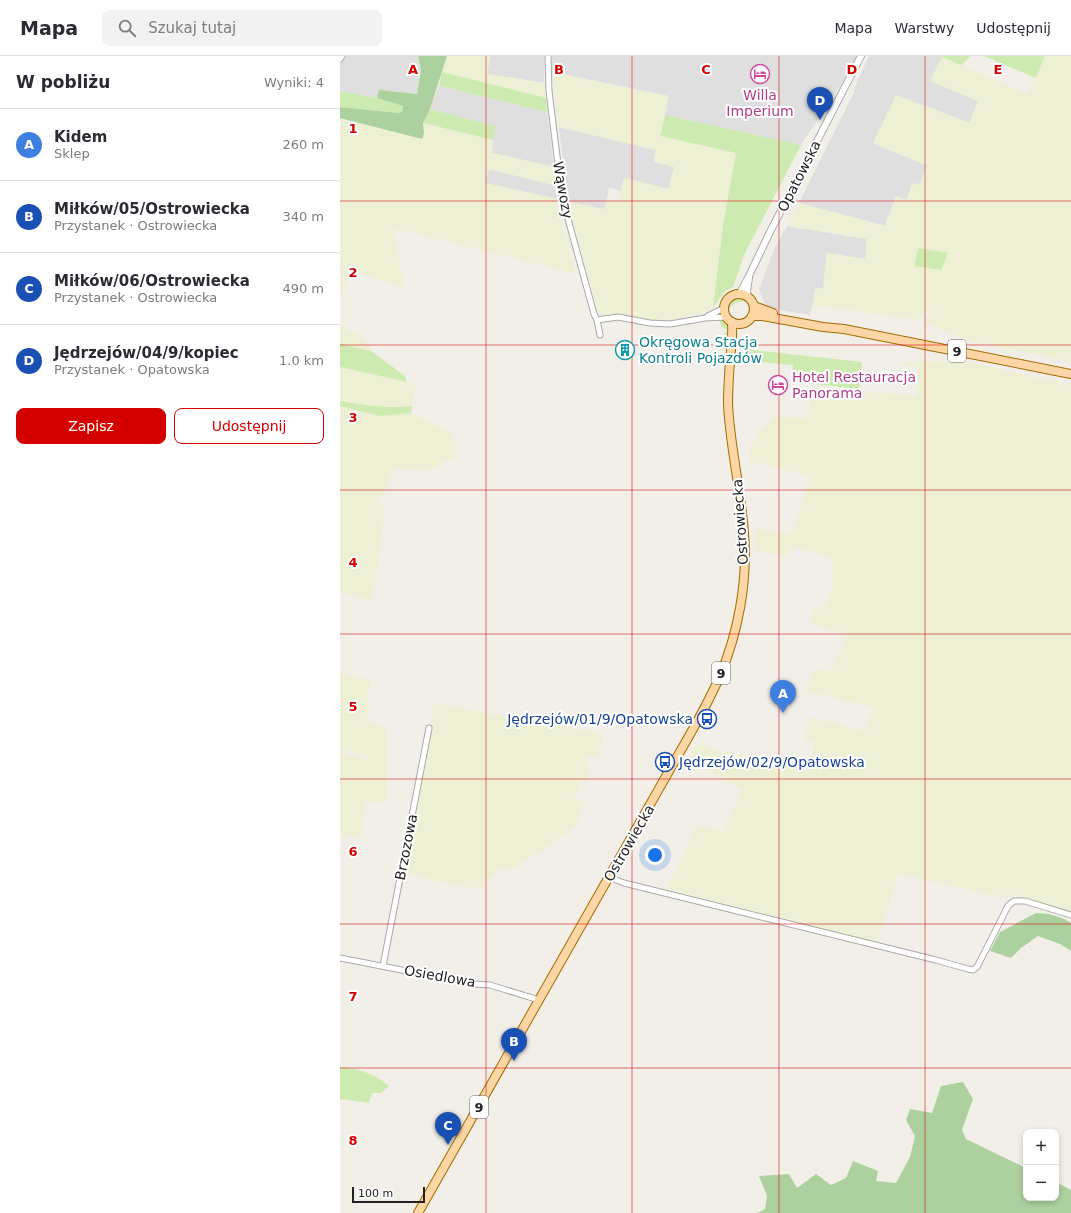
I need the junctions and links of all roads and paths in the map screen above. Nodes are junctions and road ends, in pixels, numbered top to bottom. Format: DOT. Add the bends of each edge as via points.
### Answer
graph roads {
  1 [pos="342,56"];
  2 [pos="548,56"];
  3 [pos="860,56"];
  4 [pos="340,59"];
  5 [pos="749,276"];
  6 [pos="739,295"];
  7 [pos="748,298"];
  8 [pos="754,306"];
  9 [pos="724,308"];
  10 [pos="752,316"];
  11 [pos="705,318"];
  12 [pos="597,320"];
  13 [pos="729,320"];
  14 [pos="741,324"];
  15 [pos="844,329"];
  16 [pos="600,335"];
  17 [pos="733,342"];
  18 [pos="1071,374"];
  19 [pos="429,728"];
  20 [pos="609,877"];
  21 [pos="1071,915"];
  22 [pos="340,958"];
  23 [pos="383,966"];
  24 [pos="539,1000"];
  25 [pos="418,1213"];
  1 -- 4 [label="street"];
  2 -- 12 [label="street, Wąwozy" via="549,91 562,197"];
  3 -- 5 [label="street, Opatowska"];
  5 -- 6 [label="street, Opatowska"];
  5 -- 7 [label="street, Opatowska"];
  6 -- 7 [label="main road"];
  6 -- 9 [label="main road" via="728,300"];
  7 -- 8 [label="main road"];
  8 -- 10 [label="main road"];
  8 -- 15 [label="main road, 9" via="771,313 830,323"];
  9 -- 11 [label="street"];
  9 -- 13 [label="main road, 9"];
  10 -- 14 [label="main road"];
  10 -- 15 [label="main road, 9"];
  11 -- 12 [label="street" via="670,324 618,317"];
  11 -- 13 [label="street"];
  12 -- 16 [label="street, Wąwozy"];
  13 -- 14 [label="main road"];
  13 -- 17 [label="main road, 9"];
  14 -- 17 [label="main road, 9"];
  15 -- 18 [label="main road, 9"];
  17 -- 20 [label="main road, Ostrowiecka / 9" via="728,404 745,551 739,613 720,677"];
  19 -- 23 [label="street, Brzozowa"];
  20 -- 21 [label="street" via="624,883 973,970 977,967 1008,906 1014,901 1025,901"];
  20 -- 24 [label="main road, Ostrowiecka / 9"];
  22 -- 23 [label="street, Osiedlowa"];
  23 -- 24 [label="street, Osiedlowa" via="490,985"];
  24 -- 25 [label="main road, Ostrowiecka / 9"];
}
